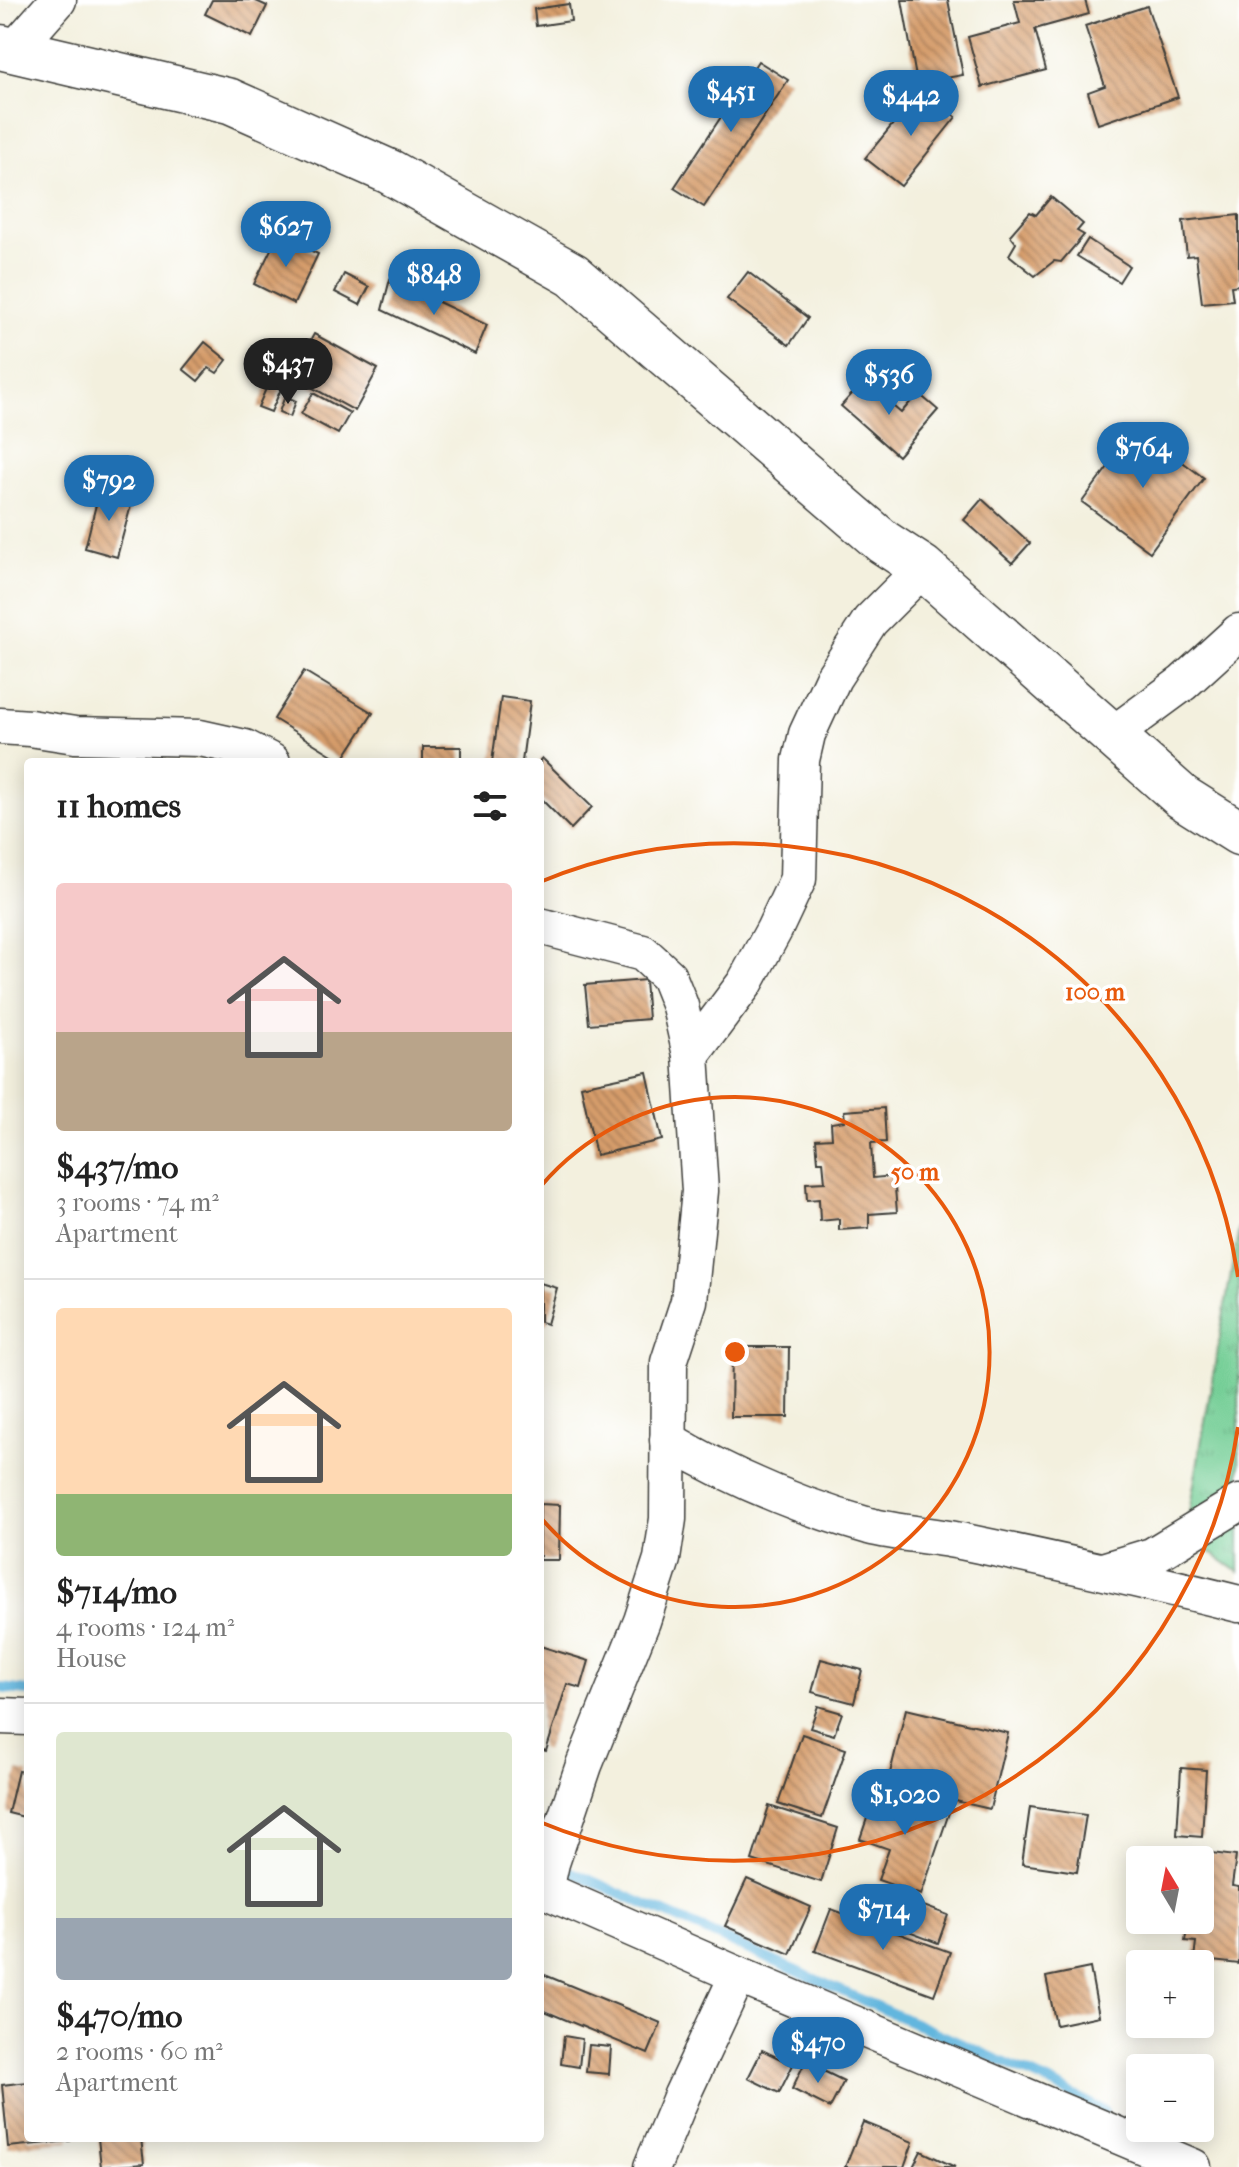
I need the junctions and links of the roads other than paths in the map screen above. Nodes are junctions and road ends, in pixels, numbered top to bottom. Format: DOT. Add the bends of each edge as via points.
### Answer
graph roads {
  1 [pos="58,0"];
  2 [pos="7,49"];
  3 [pos="923,568"];
  4 [pos="1239,632"];
  5 [pos="0,726"];
  6 [pos="1111,736"];
  7 [pos="264,758"];
  8 [pos="1239,833"];
  9 [pos="544,927"];
  10 [pos="691,1055"];
  11 [pos="668,1440"];
  12 [pos="1239,1503"];
  13 [pos="1099,1571"];
  14 [pos="1239,1604"];
  15 [pos="544,1886"];
  16 [pos="544,1889"];
  17 [pos="738,1975"];
  18 [pos="652,2167"];
  19 [pos="1193,2167"];
  1 -- 2 [label="street"];
  2 -- 3 [label="street" via="230,101 390,172 573,275 883,542"];
  3 -- 6 [label="street"];
  3 -- 10 [label="street" via="870,621 833,678 801,760 798,879 745,983"];
  4 -- 6 [label="street" via="1183,683"];
  5 -- 7 [label="street" via="75,735 200,738"];
  6 -- 8 [label="street" via="1182,797"];
  9 -- 10 [label="street" via="643,953 668,976"];
  10 -- 11 [label="street" via="700,1191 689,1301 669,1362"];
  11 -- 13 [label="street" via="786,1498 871,1526"];
  11 -- 15 [label="street" via="662,1559"];
  12 -- 13 [label="street" via="1152,1556"];
  13 -- 14 [label="street"];
  16 -- 17 [label="street"];
  17 -- 18 [label="street"];
  17 -- 19 [label="street"];
}
